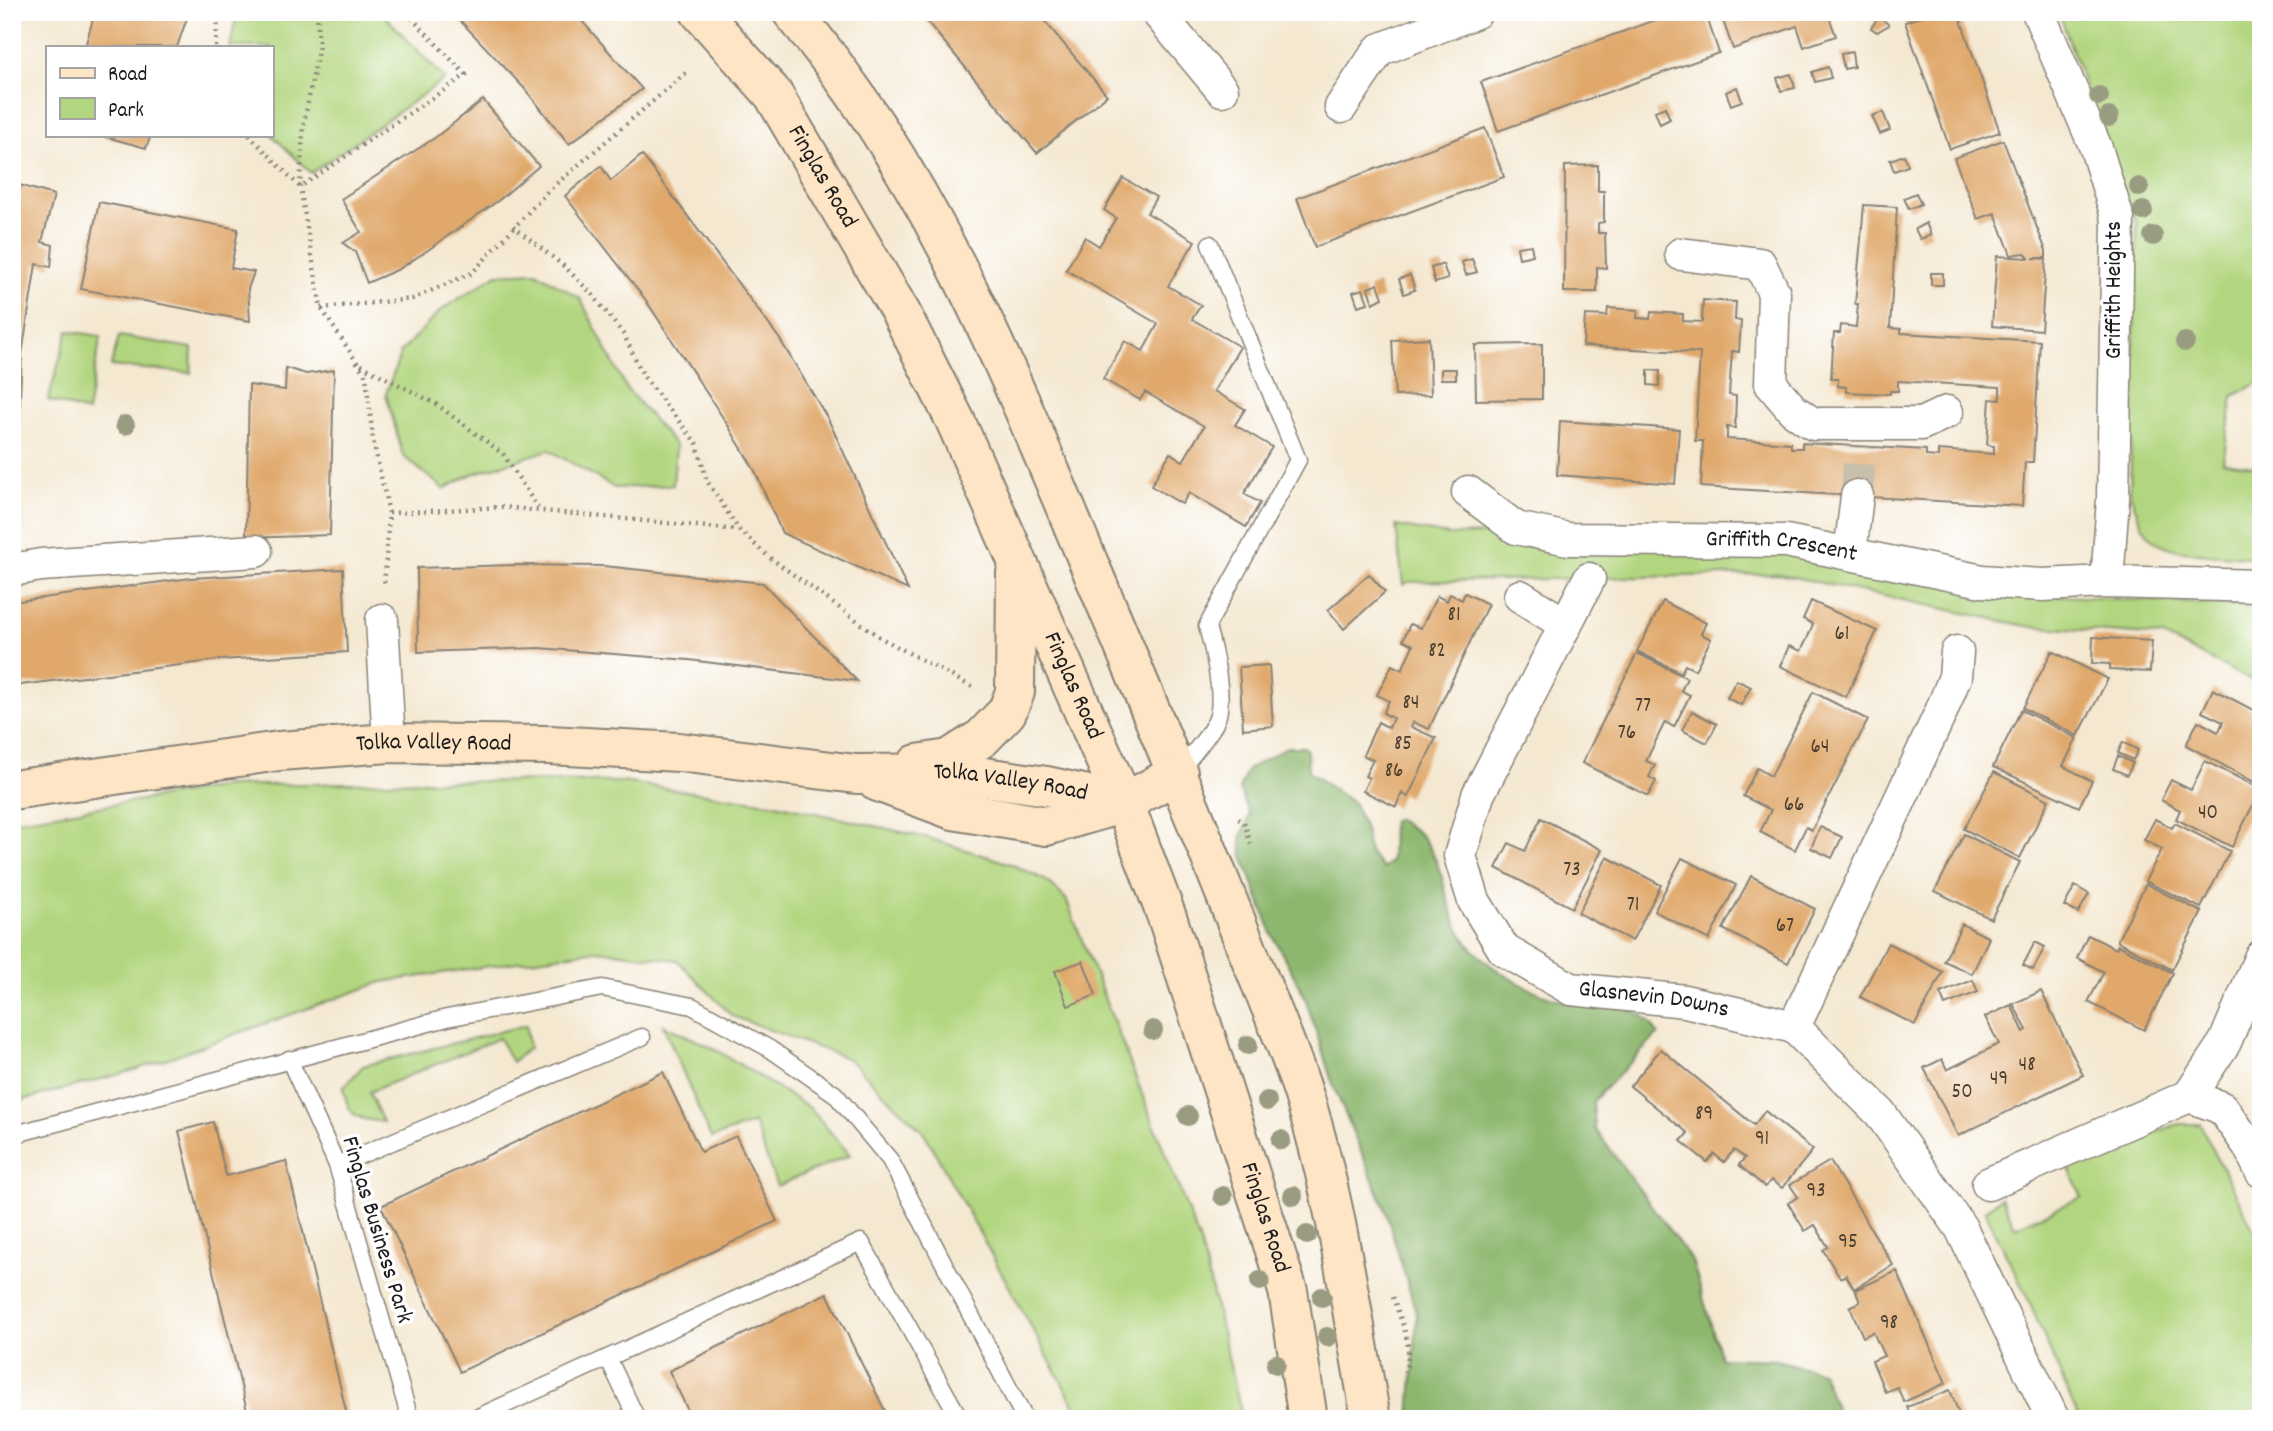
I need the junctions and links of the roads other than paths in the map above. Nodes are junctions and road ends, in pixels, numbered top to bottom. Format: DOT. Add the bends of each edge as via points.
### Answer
graph roads {
  1 [pos="700,12"];
  2 [pos="792,12"];
  3 [pos="1157,12"];
  4 [pos="1476,12"];
  5 [pos="2038,12"];
  6 [pos="1222,90"];
  7 [pos="1341,107"];
  8 [pos="1210,244"];
  9 [pos="1681,254"];
  10 [pos="1947,412"];
  11 [pos="1468,492"];
  12 [pos="1857,496"];
  13 [pos="256,551"];
  14 [pos="1850,554"];
  15 [pos="1016,563"];
  16 [pos="12,570"];
  17 [pos="1589,579"];
  18 [pos="2107,582"];
  19 [pos="2261,586"];
  20 [pos="1520,596"];
  21 [pos="382,620"];
  22 [pos="1566,625"];
  23 [pos="1957,652"];
  24 [pos="389,743"];
  25 [pos="1178,773"];
  26 [pos="856,774"];
  27 [pos="12,790"];
  28 [pos="1124,803"];
  29 [pos="2261,956"];
  30 [pos="1794,1027"];
  31 [pos="642,1037"];
  32 [pos="289,1059"];
  33 [pos="2189,1096"];
  34 [pos="12,1135"];
  35 [pos="337,1165"];
  36 [pos="2261,1171"];
  37 [pos="1988,1184"];
  38 [pos="608,1358"];
  39 [pos="410,1419"];
  40 [pos="474,1419"];
  41 [pos="637,1419"];
  42 [pos="960,1419"];
  43 [pos="1024,1419"];
  44 [pos="1308,1419"];
  45 [pos="1371,1419"];
  46 [pos="2053,1419"];
  1 -- 15 [label="main road, Finglas Road" via="773,94 833,193 955,420"];
  2 -- 25 [label="main road" via="888,141 936,229 1014,385"];
  3 -- 6 [label="street"];
  4 -- 7 [label="street" via="1379,50"];
  5 -- 18 [label="street, Griffith Heights" via="2096,148 2118,219"];
  8 -- 25 [label="lane" via="1298,460 1207,626 1220,709 1216,722"];
  9 -- 10 [label="street" via="1760,264 1774,293 1771,384 1793,410 1813,424 1860,436 1921,424"];
  11 -- 14 [label="street, Griffith Crescent" via="1516,528 1568,539 1786,541"];
  12 -- 14 [label="street"];
  13 -- 16 [label="street"];
  14 -- 18 [label="street, Griffith Crescent" via="1982,581 2042,585"];
  15 -- 26 [label="main road" via="1015,692 1007,712 982,738 949,759"];
  15 -- 28 [label="main road, Finglas Road"];
  17 -- 22 [label="street, Glasnevin Downs"];
  18 -- 19 [label="street, Griffith Crescent"];
  20 -- 22 [label="street"];
  21 -- 24 [label="street"];
  22 -- 30 [label="street, Glasnevin Downs" via="1478,795 1460,856 1474,901 1504,950 1571,989 1685,1001"];
  23 -- 30 [label="street" via="1955,677 1941,712"];
  24 -- 26 [label="main road, Tolka Valley Road" via="679,752"];
  24 -- 27 [label="main road, Tolka Valley Road" via="279,751"];
  25 -- 28 [label="main road, Tolka Valley Road"];
  25 -- 45 [label="main road" via="1306,1101 1341,1247"];
  26 -- 28 [label="main road, Tolka Valley Road" via="956,773"];
  28 -- 44 [label="main road, Finglas Road" via="1177,946 1288,1291"];
  29 -- 33 [label="street" via="2225,1042"];
  30 -- 46 [label="street" via="1880,1113 1961,1228"];
  31 -- 35 [label="lane"];
  32 -- 34 [label="lane"];
  32 -- 35 [label="lane, Finglas Business Park"];
  32 -- 43 [label="lane" via="447,1018 602,988 692,1006 770,1049 835,1094 890,1160"];
  33 -- 36 [label="street" via="2222,1108"];
  33 -- 37 [label="street"];
  35 -- 39 [label="lane, Finglas Business Park"];
  38 -- 40 [label="lane"];
  38 -- 41 [label="lane"];
  38 -- 42 [label="lane" via="861,1242"];
}
